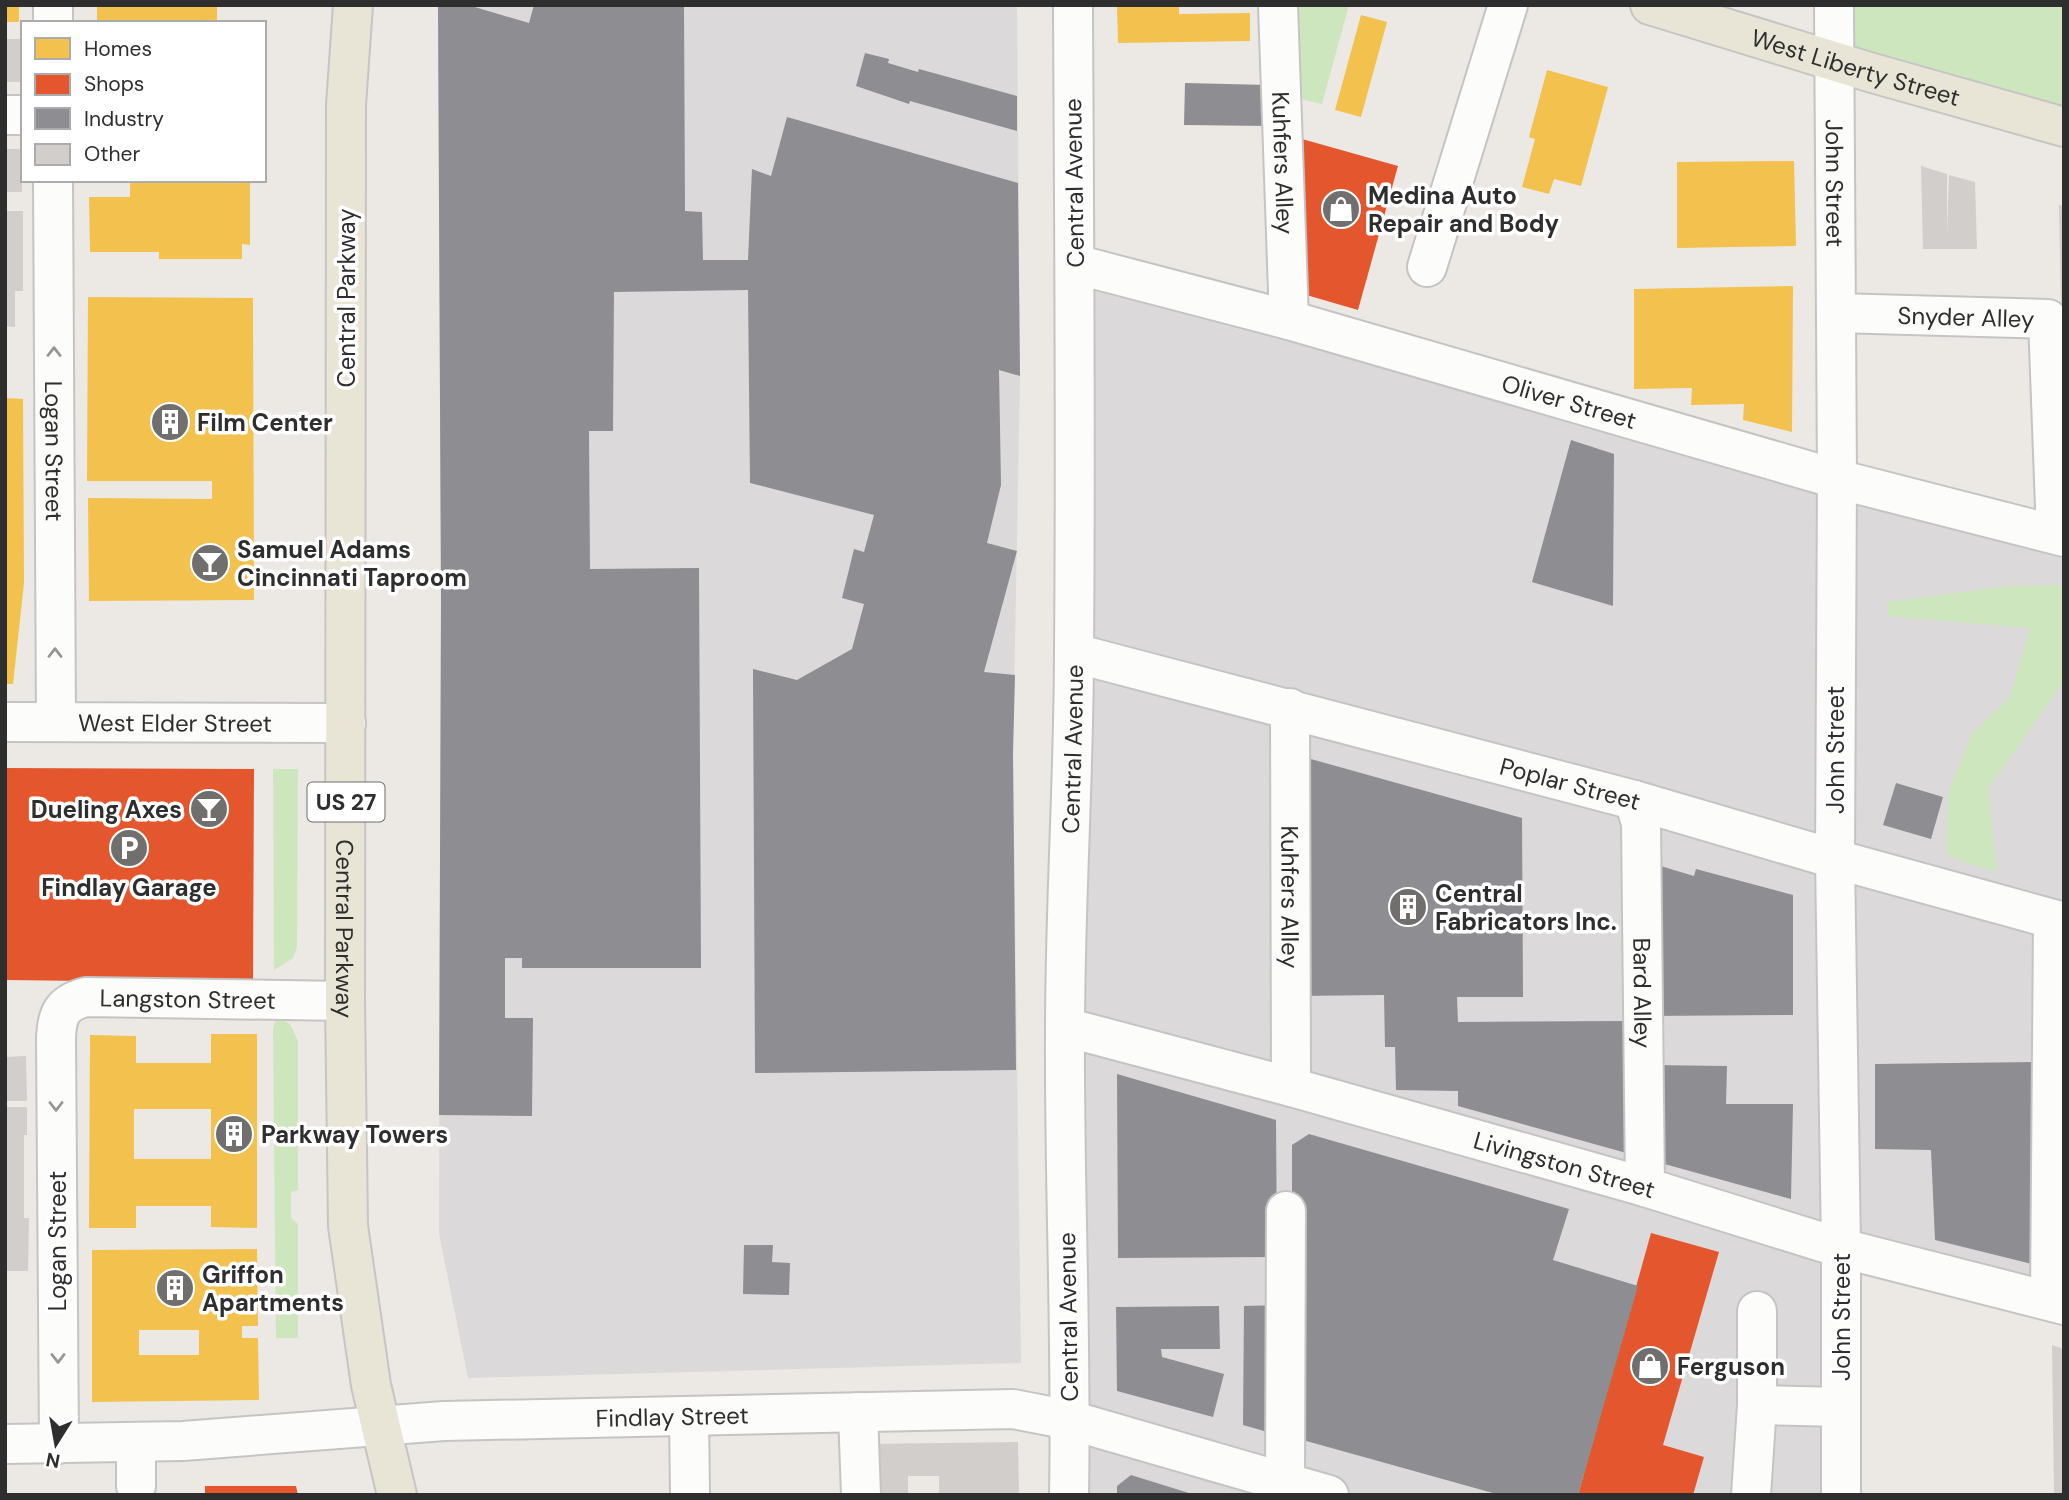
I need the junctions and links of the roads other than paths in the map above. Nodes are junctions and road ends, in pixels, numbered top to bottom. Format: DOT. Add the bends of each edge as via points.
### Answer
graph roads {
  1 [pos="335,5"];
  2 [pos="353,5"];
  3 [pos="1073,5"];
  4 [pos="1278,5"];
  5 [pos="1508,5"];
  6 [pos="1650,5"];
  7 [pos="1834,5"];
  8 [pos="1834,62"];
  9 [pos="346,105"];
  10 [pos="2064,127"];
  11 [pos="53,182"];
  12 [pos="1075,264"];
  13 [pos="1427,267"];
  14 [pos="1836,313"];
  15 [pos="1289,320"];
  16 [pos="1837,479"];
  17 [pos="2060,535"];
  18 [pos="1074,653"];
  19 [pos="1290,708"];
  20 [pos="5,722"];
  21 [pos="56,722"];
  22 [pos="346,723"];
  23 [pos="1634,800"];
  24 [pos="1835,859"];
  25 [pos="2058,920"];
  26 [pos="345,1001"];
  27 [pos="1065,1027"];
  28 [pos="56,1038"];
  29 [pos="1291,1087"];
  30 [pos="1645,1187"];
  31 [pos="1286,1212"];
  32 [pos="1841,1248"];
  33 [pos="2057,1303"];
  34 [pos="1757,1311"];
  35 [pos="1757,1405"];
  36 [pos="1841,1407"];
  37 [pos="858,1412"];
  38 [pos="689,1416"];
  39 [pos="1070,1420"];
  40 [pos="380,1426"];
  41 [pos="136,1442"];
  42 [pos="5,1444"];
  43 [pos="59,1444"];
  44 [pos="1285,1482"];
  45 [pos="136,1486"];
  46 [pos="397,1495"];
  47 [pos="690,1495"];
  48 [pos="861,1495"];
  49 [pos="1069,1495"];
  50 [pos="1329,1495"];
  51 [pos="1751,1495"];
  52 [pos="1842,1495"];
  1 -- 9 [label="main road, Central Parkway / US 27"];
  2 -- 9 [label="main road, Central Parkway / US 27"];
  3 -- 12 [label="street, Central Avenue"];
  4 -- 15 [label="street, Kuhfers Alley"];
  5 -- 13 [label="street"];
  6 -- 8 [label="main road, West Liberty Street"];
  7 -- 8 [label="street, John Street"];
  8 -- 10 [label="main road, West Liberty Street"];
  8 -- 14 [label="street, John Street"];
  9 -- 22 [label="main road, Central Parkway / US 27"];
  21 -- 11 [label="street, Logan Street, one-way"];
  12 -- 15 [label="street, Oliver Street"];
  12 -- 18 [label="street, Central Avenue"];
  14 -- 16 [label="street, John Street"];
  14 -- 17 [label="street, Snyder Alley" via="2048,319"];
  15 -- 16 [label="street, Oliver Street"];
  16 -- 17 [label="street, Oliver Street"];
  16 -- 24 [label="street, John Street"];
  18 -- 19 [label="street, Poplar Street"];
  18 -- 27 [label="street, Central Avenue"];
  19 -- 23 [label="street, Poplar Street"];
  19 -- 29 [label="street, Kuhfers Alley"];
  20 -- 21 [label="street, West Elder Street"];
  21 -- 22 [label="street, West Elder Street"];
  22 -- 26 [label="main road, Central Parkway / US 27"];
  23 -- 24 [label="street, Poplar Street"];
  23 -- 30 [label="street, Bard Alley" via="1641,823"];
  24 -- 25 [label="street, Poplar Street"];
  24 -- 32 [label="street, John Street"];
  25 -- 33 [label="street"];
  26 -- 28 [label="street, Langston Street" via="86,997 71,1001 61,1011"];
  26 -- 40 [label="main road, Central Parkway / US 27" via="348,1226"];
  27 -- 29 [label="street, Livingston Street"];
  27 -- 39 [label="street, Central Avenue"];
  28 -- 43 [label="street, Logan Street, one-way"];
  29 -- 30 [label="street, Livingston Street"];
  30 -- 32 [label="street, Livingston Street"];
  31 -- 44 [label="street"];
  32 -- 33 [label="street, Livingston Street"];
  32 -- 36 [label="street, John Street"];
  34 -- 35 [label="street"];
  35 -- 36 [label="street"];
  35 -- 51 [label="street"];
  36 -- 52 [label="street, John Street"];
  37 -- 38 [label="street, Findlay Street"];
  37 -- 39 [label="street, Findlay Street" via="1013,1409"];
  37 -- 48 [label="street"];
  38 -- 40 [label="street, Findlay Street"];
  38 -- 47 [label="street"];
  39 -- 44 [label="street, Findlay Street"];
  39 -- 49 [label="street, Central Avenue"];
  40 -- 41 [label="street, Findlay Street"];
  40 -- 46 [label="main road, Central Parkway / US 27"];
  41 -- 43 [label="street, Findlay Street"];
  41 -- 45 [label="street"];
  42 -- 43 [label="street, Findlay Street"];
  44 -- 50 [label="street, Findlay Street"];
}
